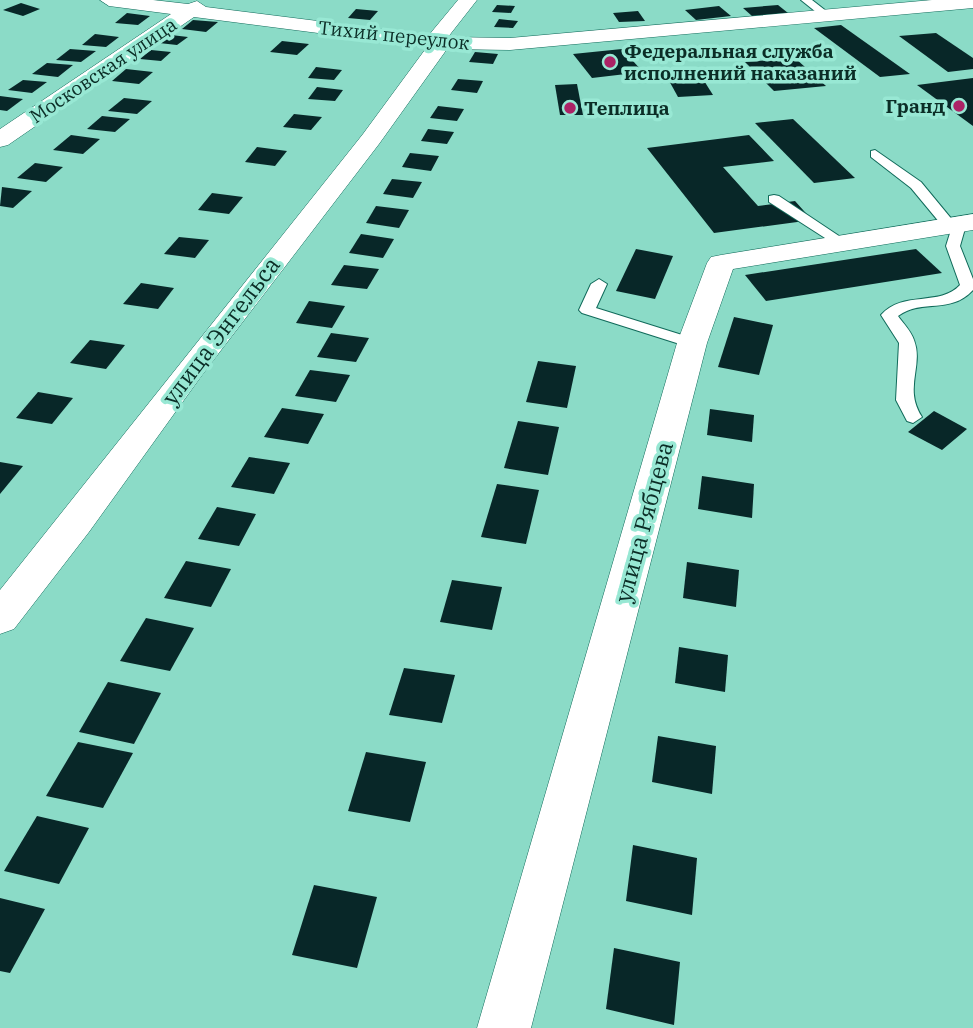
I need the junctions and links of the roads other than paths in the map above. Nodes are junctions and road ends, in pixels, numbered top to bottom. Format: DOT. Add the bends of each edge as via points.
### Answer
graph roads {
  1 [pos="109,0"];
  2 [pos="468,0"];
  3 [pos="806,0"];
  4 [pos="973,2"];
  5 [pos="199,6"];
  6 [pos="825,14"];
  7 [pos="438,43"];
  8 [pos="0,140"];
  9 [pos="875,153"];
  10 [pos="774,199"];
  11 [pos="961,225"];
  12 [pos="844,244"];
  13 [pos="599,284"];
  14 [pos="692,343"];
  15 [pos="913,417"];
  16 [pos="0,618"];
  17 [pos="504,1028"];
  1 -- 5 [label="street, Тихий переулок"];
  2 -- 7 [label="street, улица Энгельса"];
  3 -- 6 [label="lane"];
  4 -- 6 [label="street, Тихий переулок"];
  5 -- 7 [label="street, Тихий переулок"];
  5 -- 8 [label="street, Московская улица"];
  6 -- 7 [label="street, Тихий переулок" via="510,44"];
  7 -- 16 [label="street, улица Энгельса" via="371,139"];
  9 -- 11 [label="lane"];
  10 -- 12 [label="lane"];
  11 -- 12 [label="street, улица Рябцева"];
  11 -- 15 [label="lane" via="953,246 968,286 957,298 903,305 889,315 907,341 903,388 907,411"];
  12 -- 14 [label="street, улица Рябцева" via="722,263"];
  13 -- 14 [label="lane" via="587,310"];
  14 -- 17 [label="street, улица Рябцева"];
}
